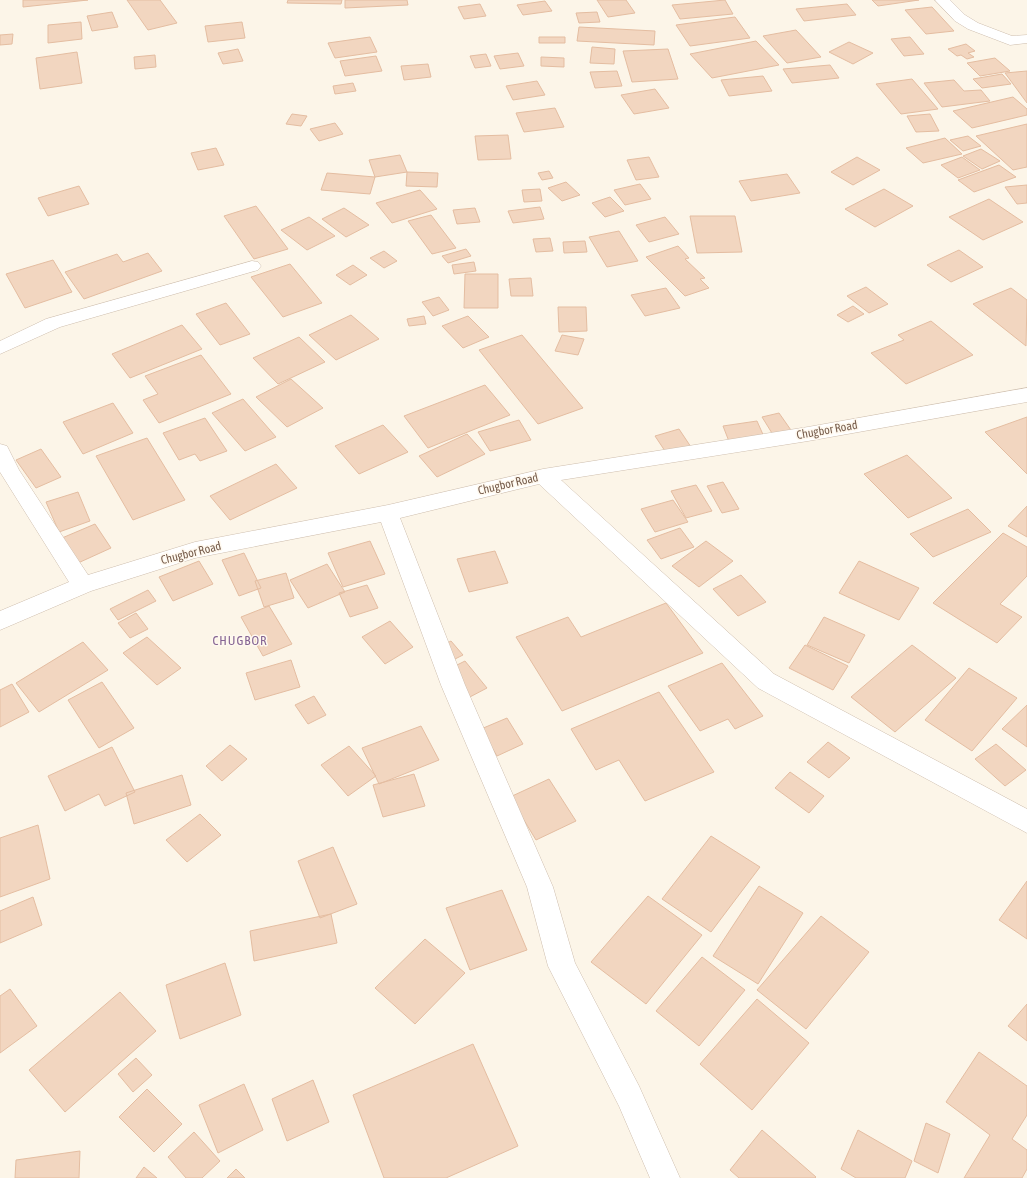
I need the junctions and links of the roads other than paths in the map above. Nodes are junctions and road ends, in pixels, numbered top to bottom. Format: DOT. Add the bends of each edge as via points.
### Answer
graph roads {
  1 [pos="942,0"];
  2 [pos="1027,39"];
  3 [pos="252,266"];
  4 [pos="0,348"];
  5 [pos="1027,394"];
  6 [pos="0,451"];
  7 [pos="542,476"];
  8 [pos="388,513"];
  9 [pos="83,585"];
  10 [pos="0,621"];
  11 [pos="1027,822"];
  12 [pos="665,1178"];
  1 -- 2 [label="street" via="960,18 973,26 1010,41"];
  3 -- 4 [label="street" via="53,323"];
  5 -- 7 [label="street, Chugbor Road" via="808,434"];
  6 -- 9 [label="street" via="10,472"];
  7 -- 8 [label="street, Chugbor Road"];
  7 -- 11 [label="street" via="766,681"];
  8 -- 9 [label="street, Chugbor Road" via="195,550"];
  8 -- 12 [label="street" via="453,685 540,887 562,966 629,1096"];
  9 -- 10 [label="street, Chugbor Road"];
}
